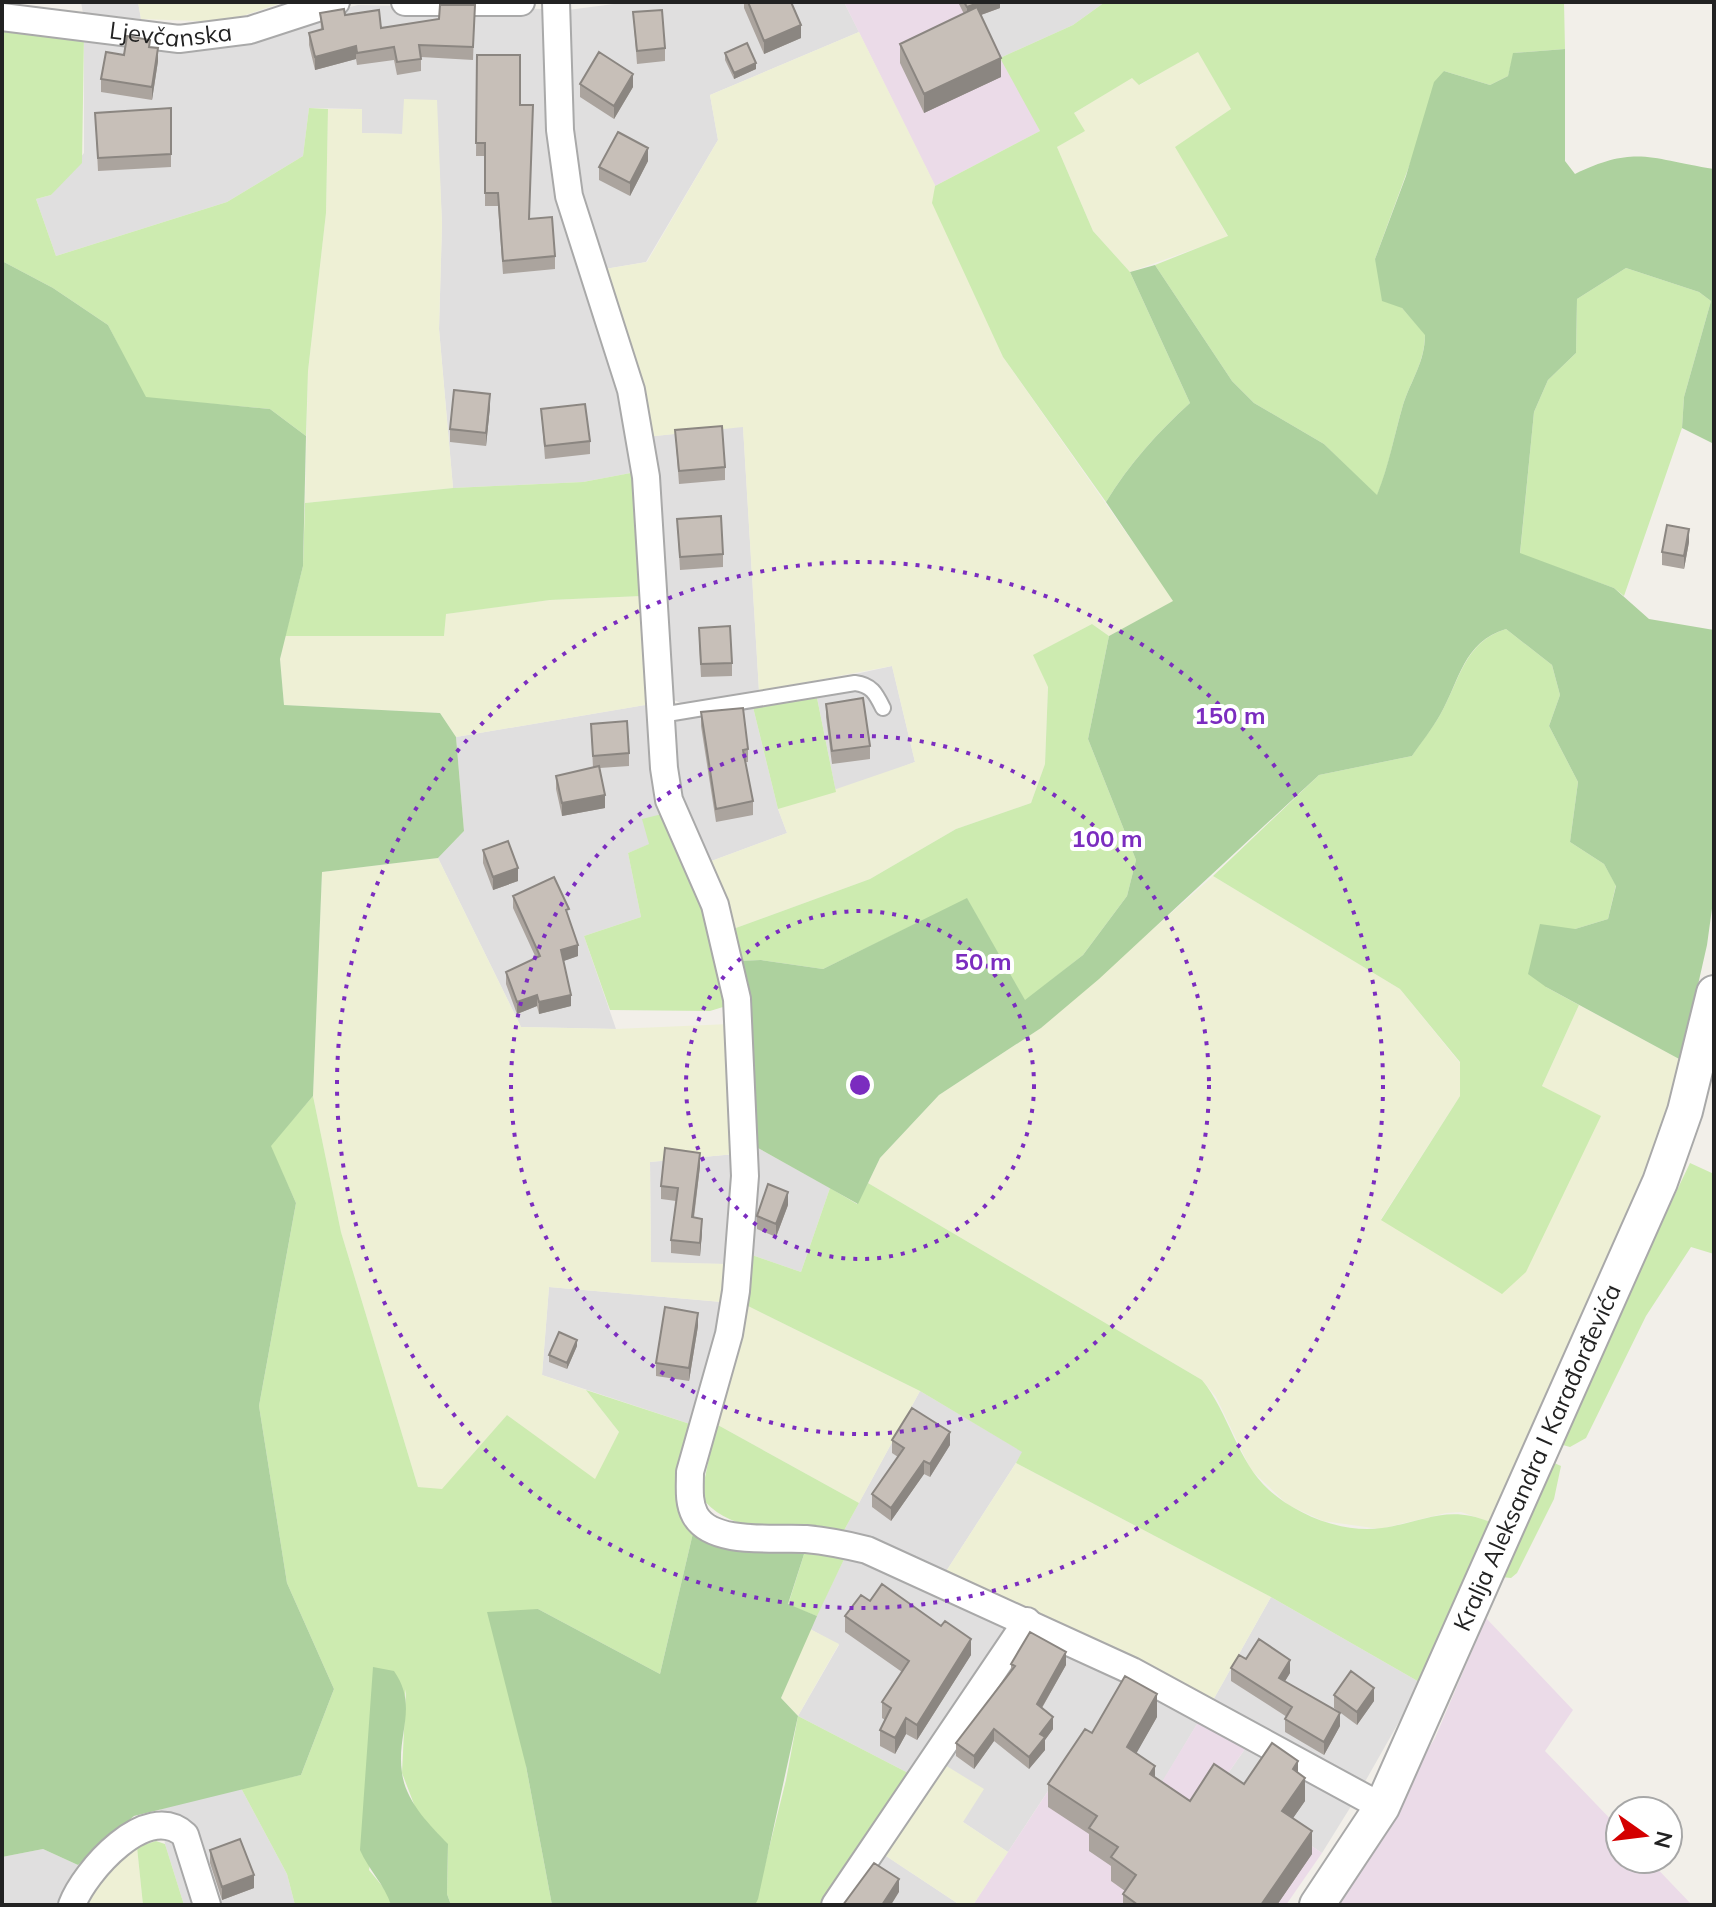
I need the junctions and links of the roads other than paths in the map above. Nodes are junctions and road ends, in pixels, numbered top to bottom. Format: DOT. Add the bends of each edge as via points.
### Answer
graph roads {
  1 [pos="336,2"];
  2 [pos="405,2"];
  3 [pos="521,2"];
  4 [pos="556,2"];
  5 [pos="2,17"];
  6 [pos="883,708"];
  7 [pos="661,715"];
  8 [pos="1714,993"];
  9 [pos="1027,1621"];
  10 [pos="1382,1807"];
  11 [pos="72,1905"];
  12 [pos="207,1905"];
  13 [pos="835,1905"];
  14 [pos="1317,1905"];
  1 -- 5 [label="street, Ljevčanska" via="250,30 179,39"];
  2 -- 3 [label="street"];
  4 -- 7 [label="street" via="560,130 569,196 631,390 646,477"];
  6 -- 7 [label="lane" via="873,690 855,683"];
  7 -- 9 [label="street" via="669,800 715,905 737,999 745,1176 729,1334 690,1472 695,1514 701,1523 730,1536 841,1543 867,1550"];
  8 -- 10 [label="street, Kralja Aleksandra I Karađorđevića" via="1685,1111 1660,1182"];
  9 -- 10 [label="street" via="1132,1671"];
  9 -- 13 [label="street"];
  10 -- 14 [label="street, Kralja Aleksandra I Karađorđevića"];
  11 -- 12 [label="street" via="96,1864 139,1832 163,1826 177,1827 185,1835"];
}
